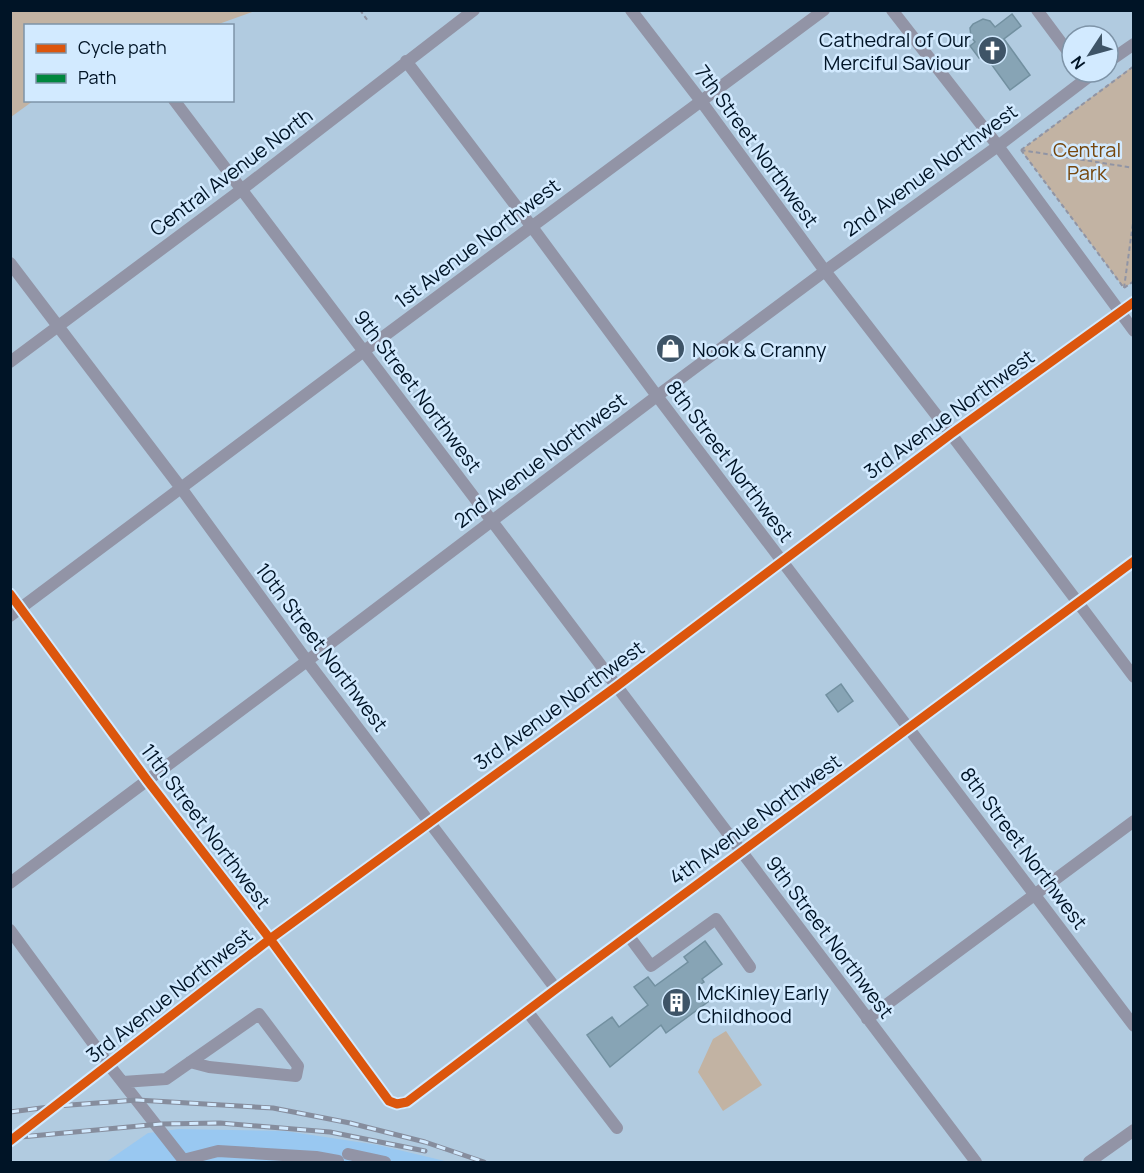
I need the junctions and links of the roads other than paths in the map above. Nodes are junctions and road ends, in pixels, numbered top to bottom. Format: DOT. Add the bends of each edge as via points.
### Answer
graph roads {
  1 [pos="474,10"];
  2 [pos="631,10"];
  3 [pos="824,10"];
  4 [pos="892,10"];
  5 [pos="1036,10"];
  6 [pos="1060,42"];
  7 [pos="1134,44"];
  8 [pos="1120,54"];
  9 [pos="406,61"];
  10 [pos="1076,84"];
  11 [pos="701,101"];
  12 [pos="175,102"];
  13 [pos="998,146"];
  14 [pos="241,190"];
  15 [pos="532,227"];
  16 [pos="10,262"];
  17 [pos="825,271"];
  18 [pos="1134,302"];
  19 [pos="1120,312"];
  20 [pos="58,327"];
  21 [pos="1134,331"];
  22 [pos="364,351"];
  23 [pos="10,362"];
  24 [pos="657,396"];
  25 [pos="951,434"];
  26 [pos="181,488"];
  27 [pos="491,521"];
  28 [pos="1134,561"];
  29 [pos="782,562"];
  30 [pos="10,594"];
  31 [pos="1076,602"];
  32 [pos="21,608"];
  33 [pos="10,616"];
  34 [pos="307,662"];
  35 [pos="1134,677"];
  36 [pos="617,686"];
  37 [pos="909,728"];
  38 [pos="147,780"];
  39 [pos="1134,821"];
  40 [pos="429,822"];
  41 [pos="741,852"];
  42 [pos="10,883"];
  43 [pos="1035,895"];
  44 [pos="10,930"];
  45 [pos="628,935"];
  46 [pos="270,939"];
  47 [pos="750,967"];
  48 [pos="556,989"];
  49 [pos="527,1011"];
  50 [pos="867,1019"];
  51 [pos="1134,1026"];
  52 [pos="190,1062"];
  53 [pos="109,1065"];
  54 [pos="123,1082"];
  55 [pos="397,1104"];
  56 [pos="617,1128"];
  57 [pos="1134,1130"];
  58 [pos="10,1141"];
  59 [pos="343,1158"];
  60 [pos="184,1161"];
  61 [pos="386,1162"];
  62 [pos="976,1162"];
  63 [pos="1089,1162"];
  1 -- 9 [label="street, Central Avenue North"];
  2 -- 11 [label="street, 7th Street Northwest"];
  3 -- 11 [label="street, 1st Avenue Northwest"];
  4 -- 13 [label="street"];
  5 -- 6 [label="street"];
  7 -- 8 [label="street"];
  9 -- 14 [label="street, Central Avenue North"];
  9 -- 15 [label="street, 8th Street Northwest"];
  10 -- 13 [label="street, 2nd Avenue Northwest"];
  11 -- 15 [label="street, 1st Avenue Northwest"];
  11 -- 17 [label="street, 7th Street Northwest"];
  12 -- 14 [label="street, 9th Street Northwest"];
  13 -- 17 [label="street, 2nd Avenue Northwest"];
  13 -- 19 [label="street"];
  14 -- 20 [label="street, Central Avenue North"];
  14 -- 22 [label="street, 9th Street Northwest"];
  15 -- 22 [label="street, 1st Avenue Northwest"];
  15 -- 24 [label="street, 8th Street Northwest"];
  16 -- 20 [label="street, 10th Street Northwest"];
  17 -- 24 [label="street, 2nd Avenue Northwest"];
  17 -- 25 [label="street, 7th Street Northwest"];
  18 -- 19 [label="street, 3rd Avenue Northwest"];
  19 -- 21 [label="street"];
  19 -- 25 [label="street, 3rd Avenue Northwest"];
  20 -- 23 [label="street, Central Avenue North"];
  20 -- 26 [label="street, 10th Street Northwest"];
  22 -- 26 [label="street, 1st Avenue Northwest"];
  22 -- 27 [label="street, 9th Street Northwest"];
  24 -- 27 [label="street, 2nd Avenue Northwest"];
  24 -- 29 [label="street, 8th Street Northwest"];
  25 -- 29 [label="street, 3rd Avenue Northwest"];
  25 -- 31 [label="street, 7th Street Northwest"];
  26 -- 32 [label="street, 1st Avenue Northwest"];
  26 -- 34 [label="street, 10th Street Northwest"];
  27 -- 34 [label="street, 2nd Avenue Northwest"];
  27 -- 36 [label="street, 9th Street Northwest"];
  28 -- 31 [label="street, 4th Avenue Northwest"];
  29 -- 36 [label="street, 3rd Avenue Northwest"];
  29 -- 37 [label="street, 8th Street Northwest"];
  30 -- 32 [label="street, 11th Street Northwest"];
  31 -- 35 [label="street, 7th Street Northwest"];
  31 -- 37 [label="street, 4th Avenue Northwest"];
  32 -- 33 [label="street, 1st Avenue Northwest"];
  32 -- 38 [label="street, 11th Street Northwest"];
  34 -- 38 [label="street, 2nd Avenue Northwest"];
  34 -- 40 [label="street, 10th Street Northwest"];
  36 -- 40 [label="street, 3rd Avenue Northwest"];
  36 -- 41 [label="street, 9th Street Northwest"];
  37 -- 41 [label="street, 4th Avenue Northwest"];
  37 -- 43 [label="street, 8th Street Northwest"];
  38 -- 42 [label="street, 2nd Avenue Northwest"];
  38 -- 46 [label="street, 11th Street Northwest"];
  39 -- 43 [label="street"];
  40 -- 46 [label="street, 3rd Avenue Northwest"];
  40 -- 48 [label="street, 10th Street Northwest"];
  41 -- 45 [label="street, 4th Avenue Northwest"];
  41 -- 50 [label="street, 9th Street Northwest"];
  43 -- 50 [label="street"];
  43 -- 51 [label="street, 8th Street Northwest"];
  44 -- 53 [label="street"];
  45 -- 47 [label="street" via="651,966 716,919"];
  45 -- 48 [label="street, 4th Avenue Northwest"];
  46 -- 53 [label="street, 3rd Avenue Northwest"];
  46 -- 55 [label="street, 11th Street Northwest" via="389,1101"];
  48 -- 49 [label="street, 4th Avenue Northwest"];
  49 -- 55 [label="street, 4th Avenue Northwest" via="407,1102"];
  49 -- 56 [label="street"];
  50 -- 62 [label="street, 9th Street Northwest"];
  52 -- 52 [label="street" via="259,1014 298,1066 296,1076"];
  52 -- 54 [label="street" via="166,1079"];
  53 -- 54 [label="street"];
  53 -- 58 [label="street, 3rd Avenue Northwest"];
  54 -- 60 [label="street"];
  57 -- 63 [label="street"];
  59 -- 60 [label="street" via="218,1151"];
  59 -- 61 [label="street"];
}
